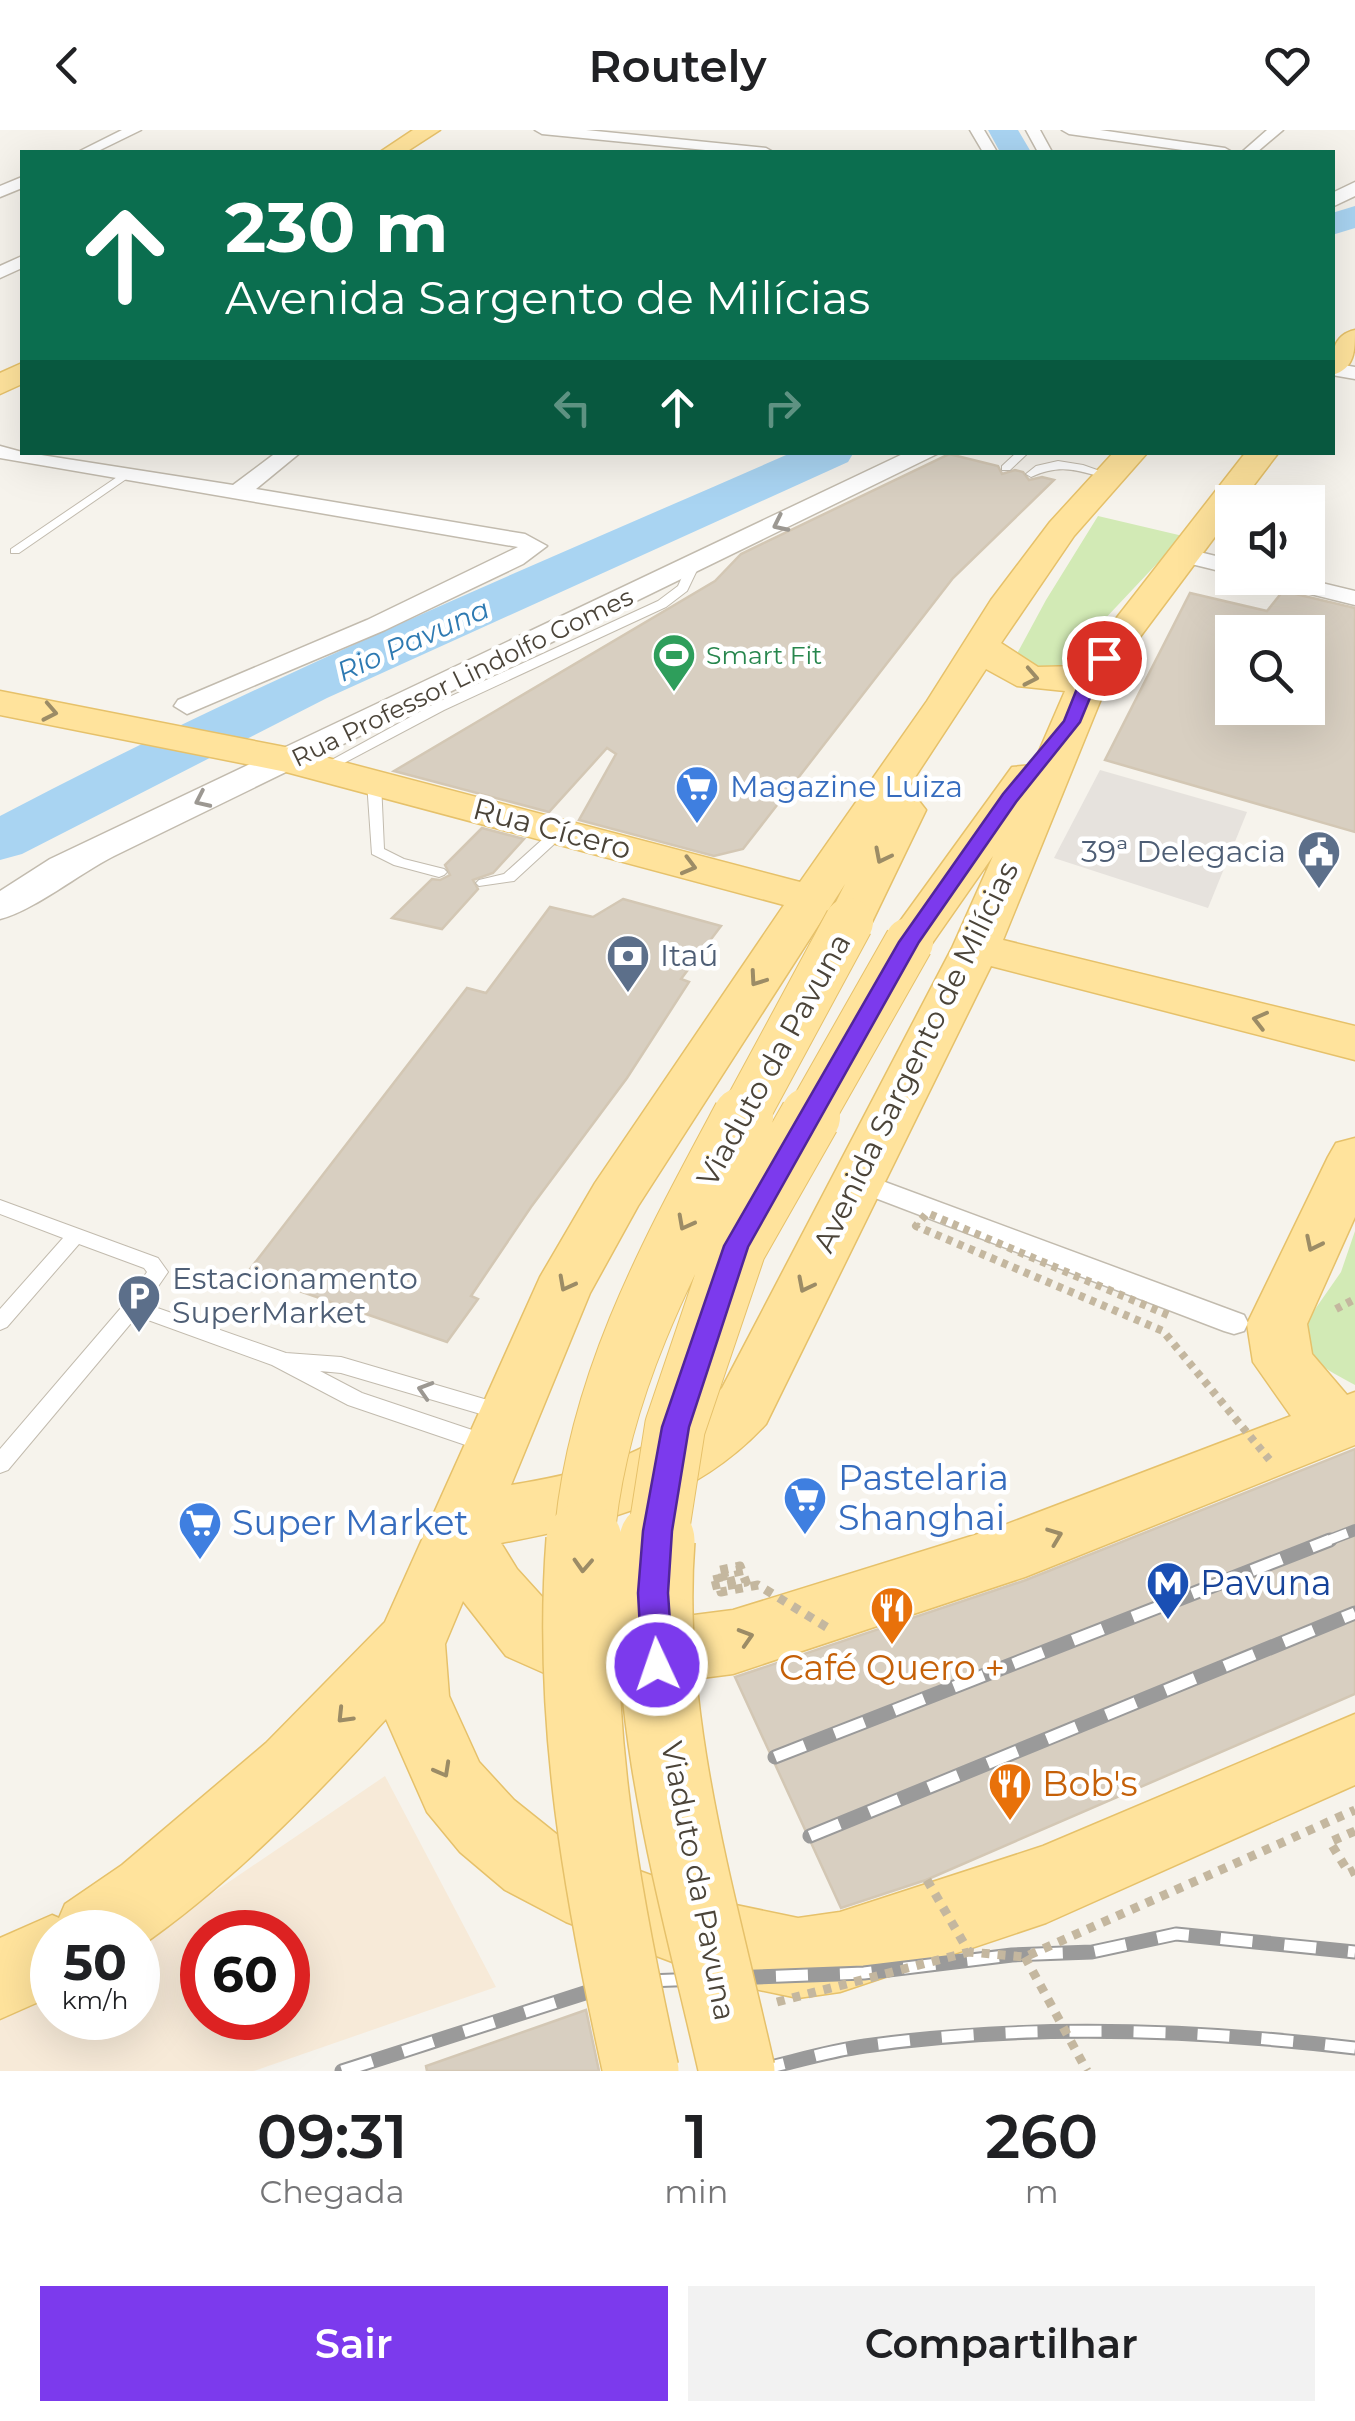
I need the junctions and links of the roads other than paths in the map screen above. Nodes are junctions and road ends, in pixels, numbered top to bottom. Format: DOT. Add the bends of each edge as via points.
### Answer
graph roads {
  1 [pos="134,130"];
  2 [pos="429,130"];
  3 [pos="542,130"];
  4 [pos="1070,130"];
  5 [pos="1165,130"];
  6 [pos="1250,130"];
  7 [pos="1274,132"];
  8 [pos="1148,141"];
  9 [pos="89,150"];
  10 [pos="394,150"];
  11 [pos="746,150"];
  12 [pos="1211,150"];
  13 [pos="1252,150"];
  14 [pos="0,452"];
  15 [pos="287,455"];
  16 [pos="923,455"];
  17 [pos="1022,455"];
  18 [pos="1068,455"];
  19 [pos="1261,455"];
  20 [pos="1120,465"];
  21 [pos="1006,468"];
  22 [pos="1031,474"];
  23 [pos="127,475"];
  24 [pos="238,492"];
  25 [pos="16,551"];
  26 [pos="1183,555"];
  27 [pos="1215,563"];
  28 [pos="1325,591"];
  29 [pos="1355,598"];
  30 [pos="981,645"];
  31 [pos="1091,676"];
  32 [pos="0,702"];
  33 [pos="187,706"];
  34 [pos="1072,722"];
  35 [pos="291,760"];
  36 [pos="374,782"];
  37 [pos="559,832"];
  38 [pos="439,872"];
  39 [pos="484,883"];
  40 [pos="0,908"];
  41 [pos="831,911"];
  42 [pos="976,948"];
  43 [pos="1355,1043"];
  44 [pos="1355,1156"];
  45 [pos="858,1181"];
  46 [pos="0,1207"];
  47 [pos="76,1235"];
  48 [pos="133,1307"];
  49 [pos="0,1322"];
  50 [pos="1234,1323"];
  51 [pos="278,1359"];
  52 [pos="1345,1422"];
  53 [pos="501,1430"];
  54 [pos="0,1464"];
  55 [pos="462,1526"];
  56 [pos="410,1644"];
  57 [pos="616,1657"];
  58 [pos="1355,1749"];
  59 [pos="566,1883"];
  60 [pos="125,1910"];
  61 [pos="641,2071"];
  62 [pos="737,2071"];
  1 -- 9 [label="street"];
  2 -- 10 [label="main road"];
  3 -- 11 [label="street"];
  4 -- 8 [label="street"];
  5 -- 8 [label="street"];
  6 -- 7 [label="street"];
  7 -- 13 [label="street"];
  8 -- 12 [label="street"];
  14 -- 23 [label="street"];
  15 -- 24 [label="street"];
  16 -- 35 [label="street, Rua Professor Lindolfo Gomes, one-way"];
  17 -- 21 [label="lane"];
  18 -- 20 [label="lane"];
  19 -- 26 [label="main road, Avenida Sargento de Milícias"];
  20 -- 22 [label="lane" via="1055,464"];
  20 -- 30 [label="main road" via="1062,529"];
  23 -- 24 [label="street"];
  23 -- 25 [label="lane"];
  24 -- 33 [label="street" via="535,546 376,625"];
  26 -- 27 [label="street"];
  26 -- 31 [label="main road, Avenida Sargento de Milícias"];
  28 -- 29 [label="street"];
  30 -- 31 [label="main road, one-way" via="1023,678"];
  30 -- 41 [label="main road, Viaduto da Pavuna, one-way" via="946,702 917,782"];
  31 -- 34 [label="main road, Avenida Sargento de Milícias"];
  32 -- 35 [label="main road, Rua Cícero, one-way"];
  34 -- 42 [label="main road, Avenida Sargento de Milícias"];
  34 -- 62 [label="main road, Viaduto da Pavuna, bridge" via="909,942 736,1246 675,1427 653,1593 657,1665 681,1826"];
  35 -- 36 [label="main road, Rua Cícero"];
  35 -- 40 [label="street, Rua Professor Lindolfo Gomes, one-way" via="63,867"];
  36 -- 37 [label="main road, Rua Cícero"];
  36 -- 38 [label="lane" via="378,851"];
  37 -- 39 [label="lane" via="509,878"];
  37 -- 41 [label="main road, Rua Cícero, one-way"];
  41 -- 53 [label="main road, one-way" via="616,1197 561,1293"];
  41 -- 61 [label="main road, Viaduto da Pavuna, one-way, bridge" via="654,1282 600,1439 585,1528 578,1652 600,1870"];
  43 -- 42 [label="main road, one-way"];
  42 -- 45 [label="main road, Avenida Sargento de Milícias"];
  44 -- 52 [label="main road, one-way" via="1276,1324 1283,1362"];
  45 -- 50 [label="street"];
  45 -- 55 [label="main road, Avenida Sargento de Milícias, one-way" via="744,1406 729,1423 689,1455 626,1486"];
  46 -- 47 [label="lane"];
  47 -- 48 [label="lane" via="151,1262 158,1272"];
  47 -- 49 [label="lane"];
  48 -- 51 [label="lane"];
  48 -- 54 [label="lane"];
  53 -- 51 [label="lane, one-way" via="341,1365"];
  51 -- 53 [label="lane" via="355,1399"];
  57 -- 52 [label="main road, one-way" via="722,1614 1001,1556"];
  53 -- 55 [label="main road"];
  55 -- 56 [label="main road"];
  55 -- 57 [label="main road" via="493,1590 531,1634 569,1652"];
  56 -- 59 [label="main road, one-way" via="419,1718 453,1788 487,1826"];
  56 -- 60 [label="main road, one-way" via="284,1776"];
  57 -- 59 [label="main road" via="572,1776"];
  58 -- 59 [label="main road" via="1046,1884 840,1952 798,1958 731,1944"];
}
